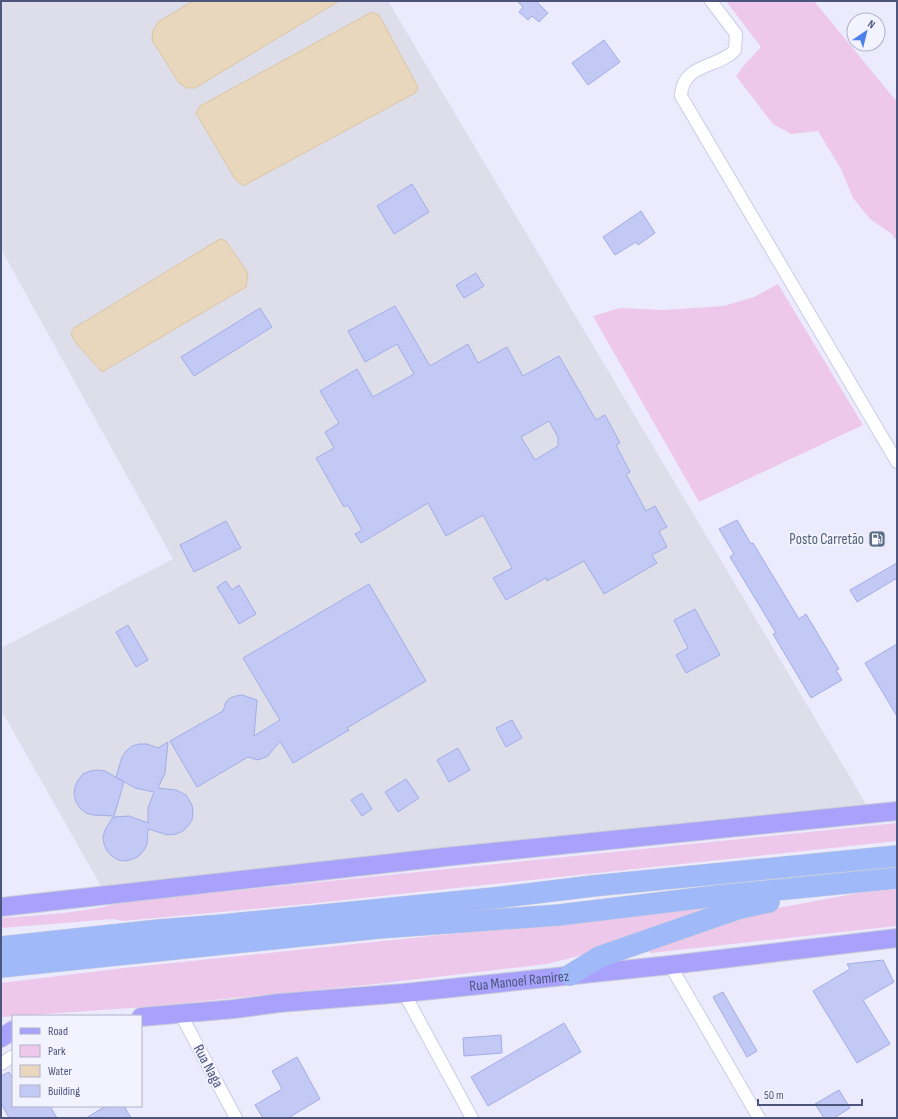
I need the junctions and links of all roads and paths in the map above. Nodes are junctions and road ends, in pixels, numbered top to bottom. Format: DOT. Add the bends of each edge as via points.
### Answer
graph roads {
  1 [pos="711,1"];
  2 [pos="897,462"];
  3 [pos="897,811"];
  4 [pos="897,856"];
  5 [pos="897,878"];
  6 [pos="818,885"];
  7 [pos="1,907"];
  8 [pos="897,938"];
  9 [pos="1,947"];
  10 [pos="59,951"];
  11 [pos="670,965"];
  12 [pos="1,967"];
  13 [pos="570,975"];
  14 [pos="404,994"];
  15 [pos="180,1013"];
  16 [pos="142,1017"];
  17 [pos="1,1029"];
  18 [pos="12,1029"];
  19 [pos="12,1030"];
  20 [pos="1,1038"];
  21 [pos="12,1057"];
  22 [pos="1,1064"];
  23 [pos="236,1118"];
  24 [pos="472,1118"];
  25 [pos="759,1118"];
  1 -- 2 [label="street" via="736,34 736,50 730,56 694,71 681,89 681,96"];
  3 -- 7 [label="main road" via="444,857"];
  4 -- 10 [label="highway" via="159,930"];
  5 -- 6 [label="highway"];
  6 -- 10 [label="highway" via="559,915"];
  6 -- 13 [label="highway" via="809,893 737,909 599,957"];
  8 -- 11 [label="main road, Rua Manoel Ramirez"];
  9 -- 10 [label="highway"];
  10 -- 12 [label="highway"];
  11 -- 13 [label="main road, Rua Manoel Ramirez"];
  11 -- 25 [label="street"];
  13 -- 14 [label="main road, Rua Manoel Ramirez"];
  14 -- 15 [label="main road, Rua Manoel Ramirez"];
  14 -- 24 [label="street"];
  15 -- 16 [label="main road, Rua Manoel Ramirez"];
  15 -- 23 [label="street, Rua Naga"];
  17 -- 18 [label="main road"];
  19 -- 20 [label="main road"];
  21 -- 22 [label="street"];
}
